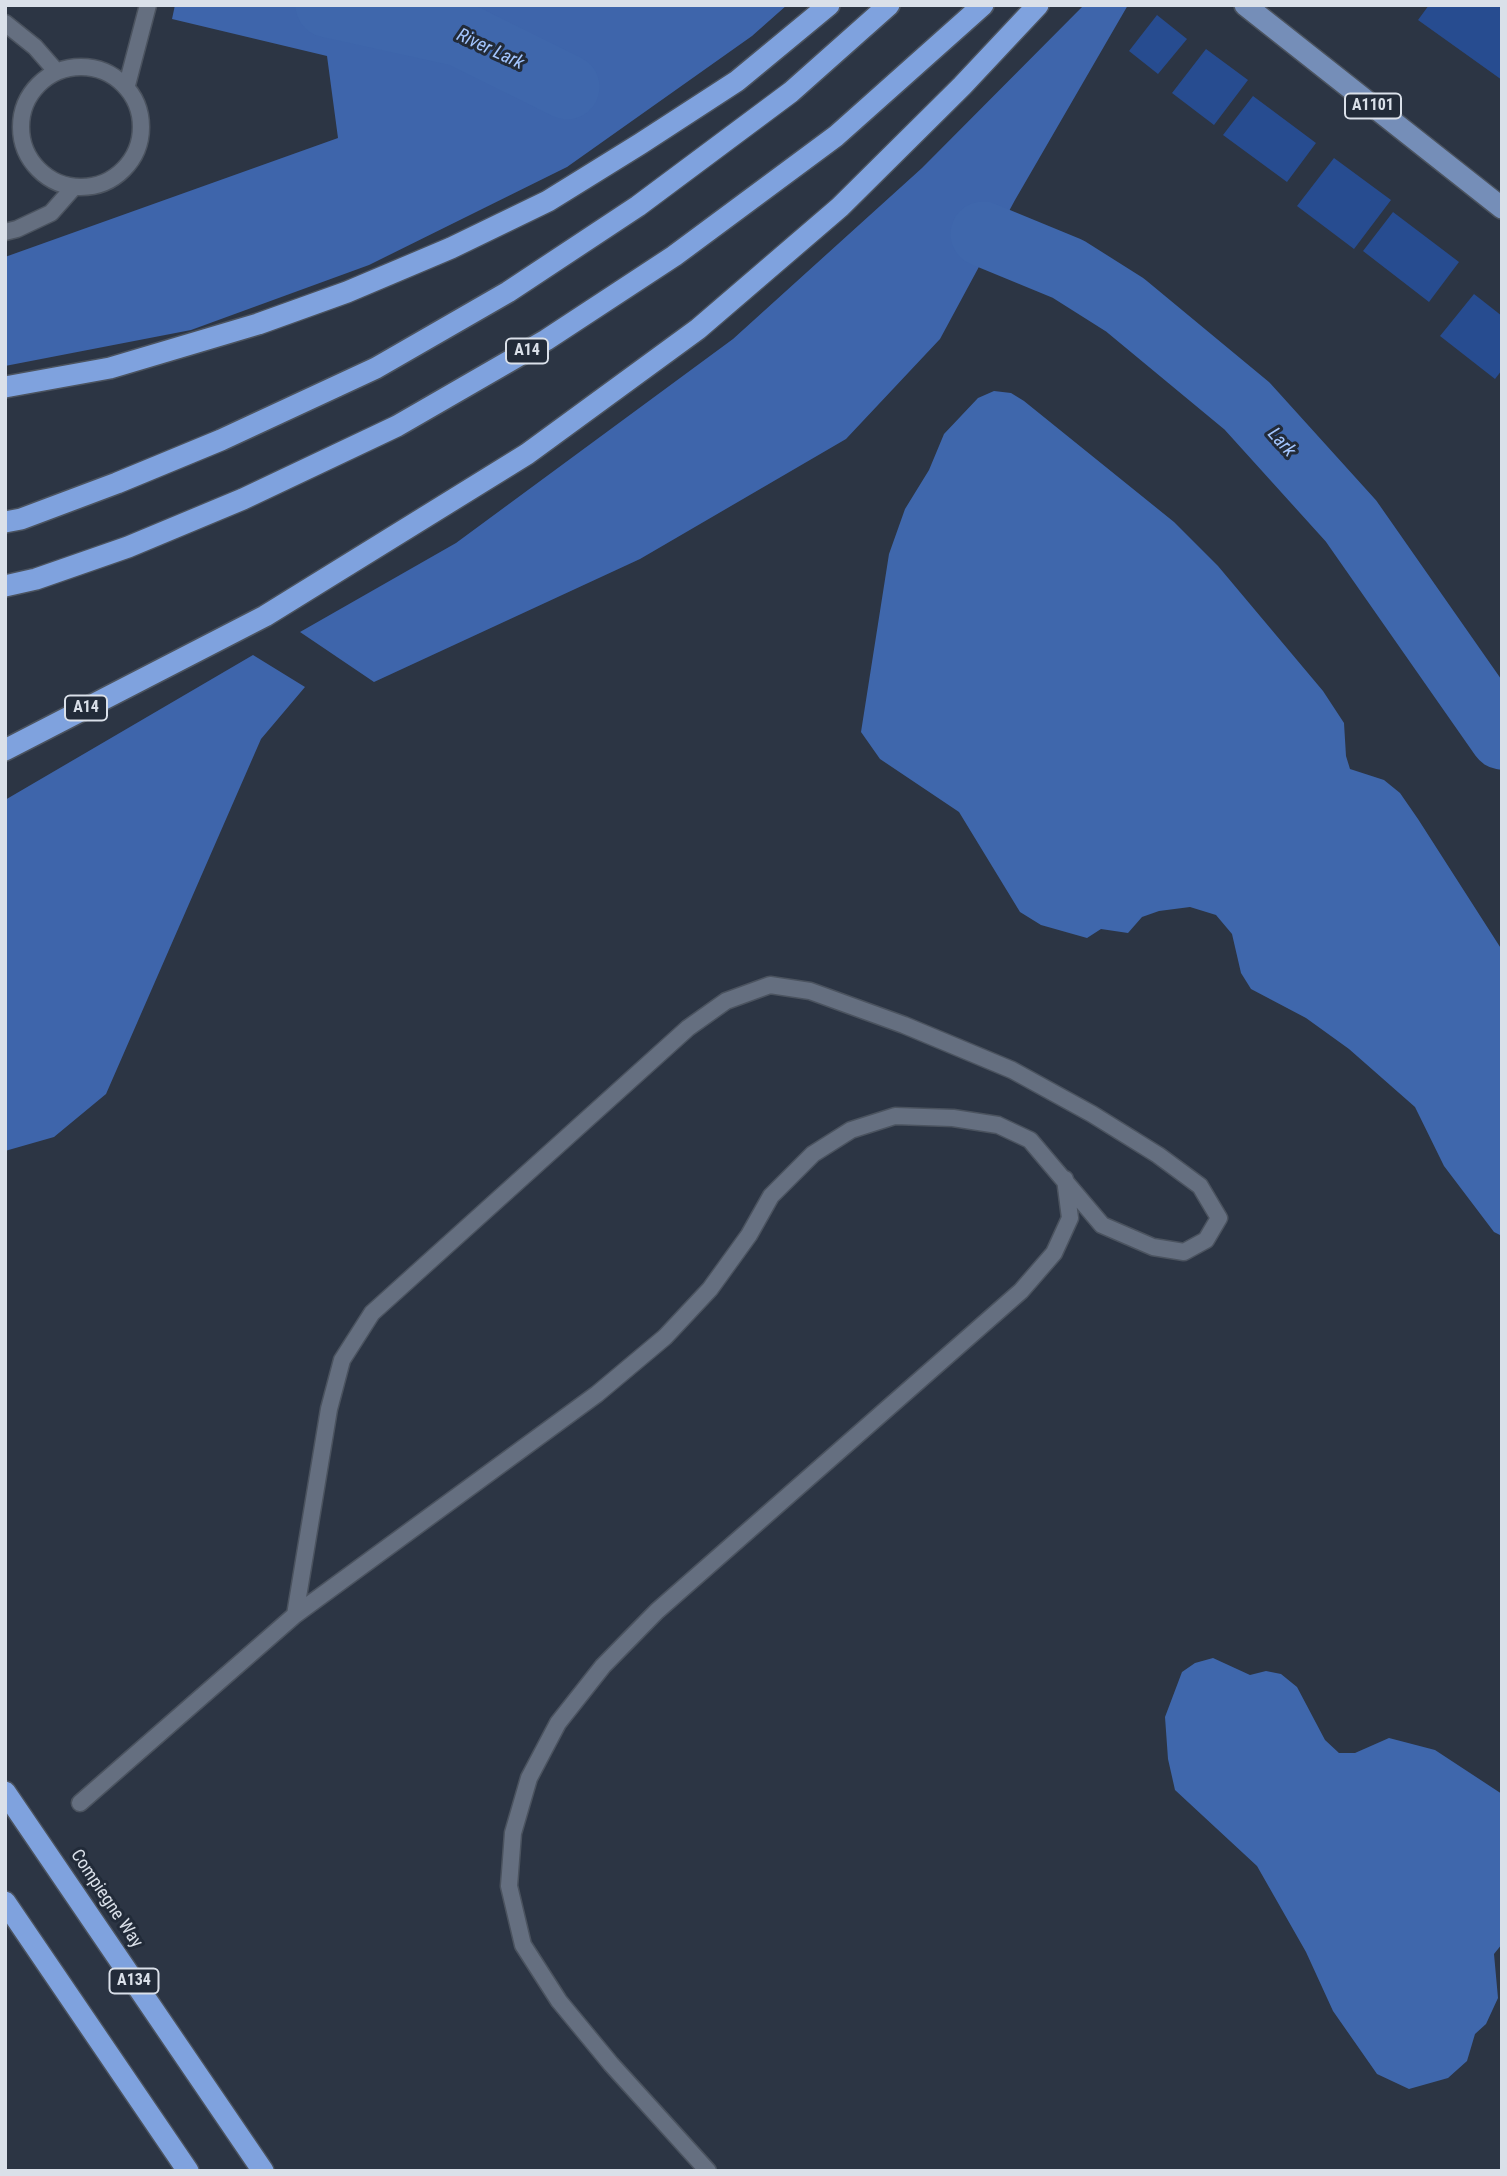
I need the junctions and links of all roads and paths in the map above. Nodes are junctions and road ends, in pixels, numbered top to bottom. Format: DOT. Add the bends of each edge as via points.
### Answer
graph roads {
  1 [pos="829,5"];
  2 [pos="890,5"];
  3 [pos="983,5"];
  4 [pos="1038,5"];
  5 [pos="1245,5"];
  6 [pos="147,9"];
  7 [pos="5,23"];
  8 [pos="56,71"];
  9 [pos="127,85"];
  10 [pos="13,131"];
  11 [pos="74,187"];
  12 [pos="1502,208"];
  13 [pos="5,232"];
  14 [pos="5,387"];
  15 [pos="5,522"];
  16 [pos="5,586"];
  17 [pos="5,750"];
  18 [pos="1065,1180"];
  19 [pos="295,1615"];
  20 [pos="5,1792"];
  21 [pos="80,1803"];
  22 [pos="5,1902"];
  23 [pos="188,2171"];
  24 [pos="263,2171"];
  25 [pos="708,2171"];
  1 -- 14 [label="highway" via="737,81 640,144 548,201 450,248 258,324 110,369"];
  2 -- 15 [label="highway" via="791,92 638,206 508,292 376,368 233,435"];
  3 -- 16 [label="highway, A14" via="836,136 674,256 546,340 397,426 243,499 128,547"];
  4 -- 17 [label="highway, A14" via="839,207 698,329 527,454 265,616"];
  5 -- 12 [label="main road, A1101"];
  6 -- 9 [label="lane"];
  7 -- 8 [label="lane"];
  8 -- 9 [label="lane" via="76,66 114,74"];
  8 -- 10 [label="lane" via="40,81 27,98"];
  9 -- 11 [label="lane" via="142,118 139,147 120,175 100,184"];
  10 -- 11 [label="lane" via="37,168 54,181"];
  11 -- 13 [label="lane" via="51,213"];
  18 -- 19 [label="lane" via="1030,1140 998,1125 895,1116 851,1130 813,1154 771,1196 710,1289 665,1337 597,1394"];
  18 -- 19 [label="lane" via="1102,1225 1153,1247 1184,1252 1206,1240 1219,1218 1200,1186 1158,1155 1012,1070 810,991 770,985 726,1001 688,1028 372,1313 342,1360 332,1396"];
  18 -- 25 [label="lane" via="1070,1218 1054,1253 1021,1291 657,1611 603,1666 558,1723 529,1778 513,1833 509,1886 523,1945 559,2001"];
  19 -- 21 [label="lane"];
  20 -- 24 [label="highway, Compiegne Way / A134"];
  22 -- 23 [label="highway"];
}
